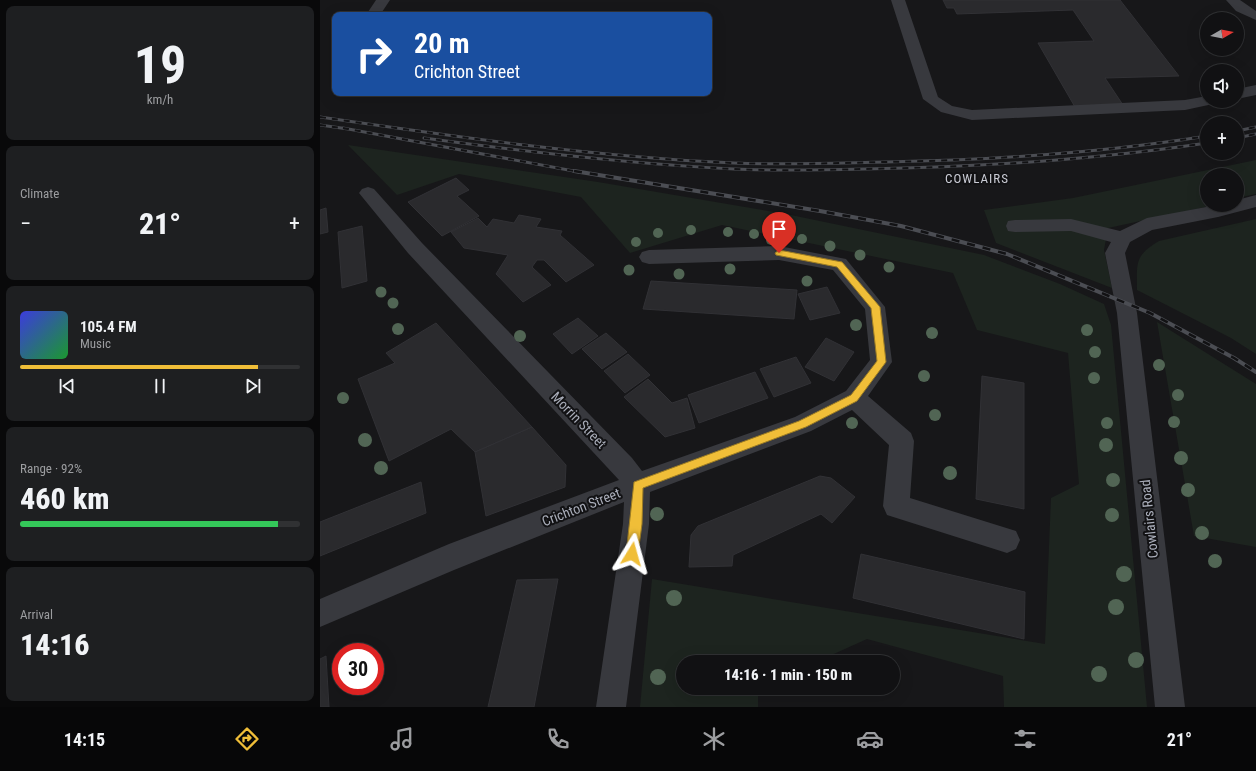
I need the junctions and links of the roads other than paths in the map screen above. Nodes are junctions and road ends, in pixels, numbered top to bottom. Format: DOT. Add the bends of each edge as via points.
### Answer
graph roads {
  1 [pos="383,0"];
  2 [pos="898,0"];
  3 [pos="1233,0"];
  4 [pos="375,12"];
  5 [pos="1256,16"];
  6 [pos="1256,90"];
  7 [pos="1244,93"];
  8 [pos="1200,102"];
  9 [pos="368,193"];
  10 [pos="1256,200"];
  11 [pos="1015,226"];
  12 [pos="1122,238"];
  13 [pos="649,257"];
  14 [pos="854,398"];
  15 [pos="638,485"];
  16 [pos="1007,540"];
  17 [pos="320,613"];
  18 [pos="611,707"];
  19 [pos="1170,707"];
  1 -- 4 [label="street"];
  2 -- 8 [label="street" via="931,99 947,109 972,115 1186,105"];
  3 -- 5 [label="street"];
  6 -- 7 [label="street"];
  9 -- 15 [label="street, Morrin Street" via="415,248 623,466"];
  10 -- 12 [label="street" via="1218,211 1147,224"];
  11 -- 12 [label="street" via="1071,225"];
  12 -- 19 [label="street, Cowlairs Road" via="1115,253 1129,331"];
  13 -- 14 [label="street, Crichton Street" via="779,253 839,264 875,307 878,330 881,362"];
  14 -- 15 [label="street, Crichton Street" via="803,424"];
  14 -- 16 [label="street" via="902,441 896,506"];
  15 -- 17 [label="street, Crichton Street" via="449,558"];
  15 -- 18 [label="street" via="636,524"];
}
